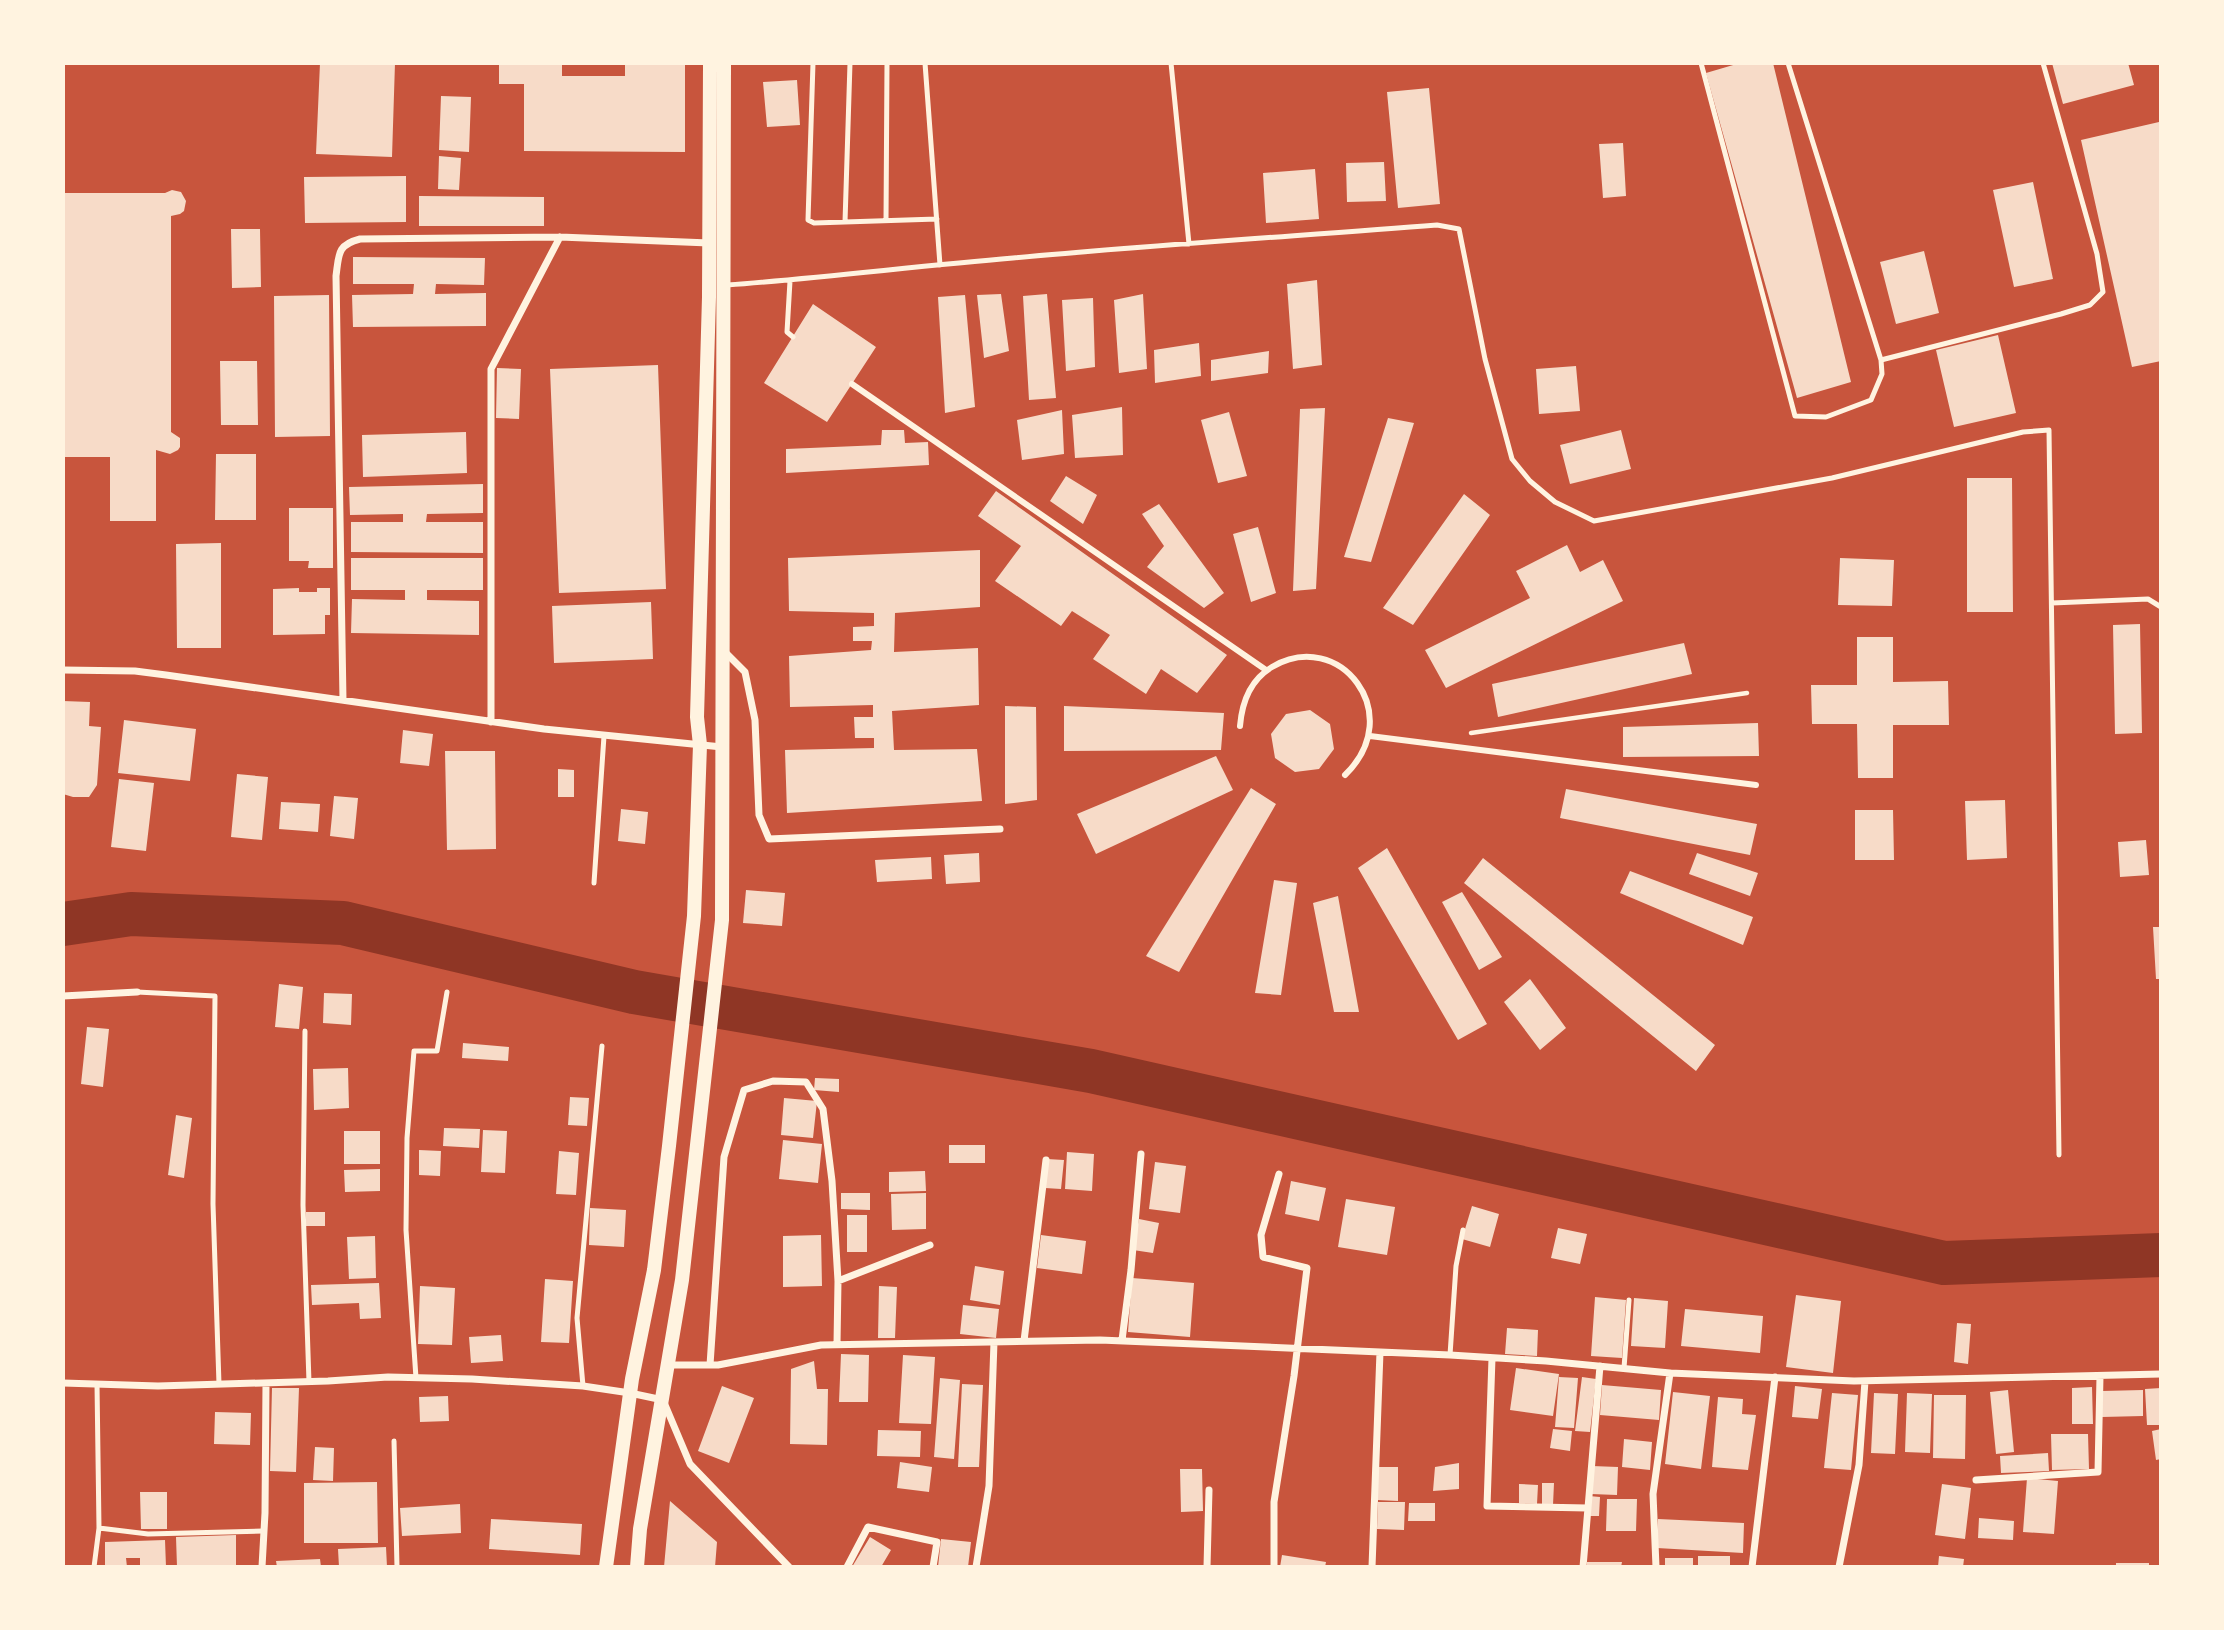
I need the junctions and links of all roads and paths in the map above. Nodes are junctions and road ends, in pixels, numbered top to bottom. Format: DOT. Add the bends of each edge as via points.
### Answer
graph roads {
  1 [pos="710,63"];
  2 [pos="724,63"];
  3 [pos="813,63"];
  4 [pos="849,63"];
  5 [pos="887,63"];
  6 [pos="925,63"];
  7 [pos="1171,63"];
  8 [pos="1701,63"];
  9 [pos="1788,63"];
  10 [pos="2043,63"];
  11 [pos="937,219"];
  12 [pos="886,221"];
  13 [pos="845,222"];
  14 [pos="560,237"];
  15 [pos="709,243"];
  16 [pos="1189,244"];
  17 [pos="940,265"];
  18 [pos="790,281"];
  19 [pos="724,285"];
  20 [pos="793,337"];
  21 [pos="1881,360"];
  22 [pos="852,384"];
  23 [pos="2052,603"];
  24 [pos="2161,607"];
  25 [pos="723,649"];
  26 [pos="63,670"];
  27 [pos="1266,670"];
  28 [pos="1747,693"];
  29 [pos="343,700"];
  30 [pos="491,722"];
  31 [pos="1240,726"];
  32 [pos="1465,733"];
  33 [pos="604,736"];
  34 [pos="1370,736"];
  35 [pos="700,745"];
  36 [pos="722,747"];
  37 [pos="1345,775"];
  38 [pos="1756,785"];
  39 [pos="1000,829"];
  40 [pos="594,883"];
  41 [pos="137,992"];
  42 [pos="447,992"];
  43 [pos="63,996"];
  44 [pos="305,1031"];
  45 [pos="602,1046"];
  46 [pos="1141,1154"];
  47 [pos="2059,1155"];
  48 [pos="1046,1160"];
  49 [pos="1279,1174"];
  50 [pos="1463,1230"];
  51 [pos="930,1245"];
  52 [pos="838,1280"];
  53 [pos="1629,1300"];
  54 [pos="1122,1340"];
  55 [pos="1024,1341"];
  56 [pos="994,1342"];
  57 [pos="836,1344"];
  58 [pos="1297,1348"];
  59 [pos="1380,1352"];
  60 [pos="1450,1355"];
  61 [pos="1492,1357"];
  62 [pos="668,1365"];
  63 [pos="710,1365"];
  64 [pos="1600,1366"];
  65 [pos="1624,1368"];
  66 [pos="1670,1373"];
  67 [pos="2161,1374"];
  68 [pos="2100,1376"];
  69 [pos="1775,1377"];
  70 [pos="416,1378"];
  71 [pos="1865,1381"];
  72 [pos="309,1382"];
  73 [pos="63,1383"];
  74 [pos="266,1383"];
  75 [pos="97,1384"];
  76 [pos="219,1384"];
  77 [pos="583,1386"];
  78 [pos="630,1392"];
  79 [pos="663,1400"];
  80 [pos="394,1441"];
  81 [pos="1976,1479"];
  82 [pos="1209,1490"];
  83 [pos="1587,1508"];
  84 [pos="99,1528"];
  85 [pos="262,1531"];
  86 [pos="94,1567"];
  87 [pos="261,1567"];
  88 [pos="397,1567"];
  89 [pos="606,1567"];
  90 [pos="637,1567"];
  91 [pos="789,1567"];
  92 [pos="847,1567"];
  93 [pos="933,1567"];
  94 [pos="976,1567"];
  95 [pos="1207,1567"];
  96 [pos="1274,1567"];
  97 [pos="1372,1567"];
  98 [pos="1583,1567"];
  99 [pos="1656,1567"];
  100 [pos="1752,1567"];
  101 [pos="1839,1567"];
  1 -- 15 [label="main road"];
  2 -- 19 [label="main road"];
  3 -- 13 [label="lane" via="808,220"];
  4 -- 13 [label="lane"];
  5 -- 12 [label="lane"];
  6 -- 11 [label="lane"];
  7 -- 16 [label="lane"];
  8 -- 21 [label="lane" via="1795,416 1826,416 1871,400 1882,374"];
  9 -- 21 [label="lane"];
  10 -- 21 [label="lane" via="2097,254 2103,292 2090,305 2061,314"];
  11 -- 12 [label="lane"];
  11 -- 17 [label="lane"];
  12 -- 13 [label="lane"];
  14 -- 15 [label="street"];
  14 -- 29 [label="street" via="360,239 340,251 336,276"];
  14 -- 30 [label="street" via="491,369"];
  15 -- 35 [label="main road"];
  16 -- 17 [label="lane"];
  16 -- 23 [label="lane" via="1437,225 1459,229 1485,359 1512,459 1555,502 1594,522 1832,478 2023,432 2049,430"];
  17 -- 18 [label="lane"];
  18 -- 19 [label="lane"];
  18 -- 20 [label="lane" via="787,332"];
  19 -- 25 [label="main road"];
  22 -- 27 [label="street"];
  23 -- 24 [label="lane" via="2148,598"];
  23 -- 47 [label="lane"];
  25 -- 36 [label="main road"];
  25 -- 39 [label="street" via="745,672 755,720 759,815 769,839"];
  26 -- 29 [label="street" via="135,671"];
  27 -- 31 [label="street" via="1246,695"];
  27 -- 34 [label="street" via="1279,662 1310,657 1340,667 1353,677 1368,704"];
  28 -- 32 [label="path"];
  29 -- 30 [label="street"];
  30 -- 33 [label="street"];
  33 -- 35 [label="street"];
  33 -- 40 [label="lane"];
  34 -- 37 [label="street" via="1365,751"];
  34 -- 38 [label="street"];
  35 -- 36 [label="street"];
  35 -- 78 [label="main road" via="694,916 654,1270"];
  36 -- 62 [label="main road" via="722,920 682,1280"];
  41 -- 43 [label="street"];
  41 -- 76 [label="lane" via="215,996 213,1204"];
  42 -- 70 [label="lane" via="437,1051 414,1051 407,1138 406,1230"];
  44 -- 72 [label="lane" via="303,1205"];
  45 -- 77 [label="lane" via="577,1318"];
  46 -- 54 [label="street"];
  48 -- 55 [label="street"];
  49 -- 58 [label="street" via="1261,1235 1263,1257 1307,1268"];
  50 -- 60 [label="lane"];
  51 -- 52 [label="street"];
  52 -- 57 [label="street"];
  52 -- 63 [label="street" via="823,1109 806,1082 773,1081 744,1090 724,1157"];
  53 -- 65 [label="lane"];
  54 -- 55 [label="street"];
  54 -- 58 [label="street"];
  55 -- 56 [label="street"];
  56 -- 57 [label="street"];
  56 -- 94 [label="street" via="989,1486"];
  57 -- 63 [label="street"];
  58 -- 59 [label="street"];
  58 -- 96 [label="street" via="1274,1502"];
  59 -- 60 [label="street"];
  59 -- 97 [label="street"];
  60 -- 61 [label="street"];
  61 -- 64 [label="street"];
  61 -- 83 [label="street" via="1488,1506"];
  62 -- 63 [label="street"];
  62 -- 79 [label="main road"];
  64 -- 65 [label="street"];
  64 -- 83 [label="street"];
  65 -- 66 [label="street"];
  66 -- 69 [label="street"];
  66 -- 99 [label="street" via="1653,1494"];
  67 -- 68 [label="street"];
  68 -- 71 [label="street"];
  68 -- 81 [label="street" via="2098,1472"];
  69 -- 71 [label="street"];
  69 -- 100 [label="street"];
  70 -- 72 [label="street"];
  70 -- 77 [label="street"];
  71 -- 101 [label="street" via="1859,1465"];
  72 -- 74 [label="street"];
  73 -- 75 [label="street"];
  74 -- 76 [label="street"];
  74 -- 85 [label="street"];
  75 -- 76 [label="street"];
  75 -- 84 [label="lane"];
  77 -- 78 [label="street"];
  78 -- 79 [label="street"];
  78 -- 89 [label="main road"];
  79 -- 90 [label="main road"];
  79 -- 91 [label="street" via="690,1464"];
  80 -- 88 [label="lane"];
  82 -- 95 [label="street"];
  83 -- 98 [label="street"];
  84 -- 85 [label="lane" via="148,1534"];
  84 -- 86 [label="lane"];
  85 -- 87 [label="street"];
  92 -- 93 [label="street" via="868,1527 937,1542"];
}
